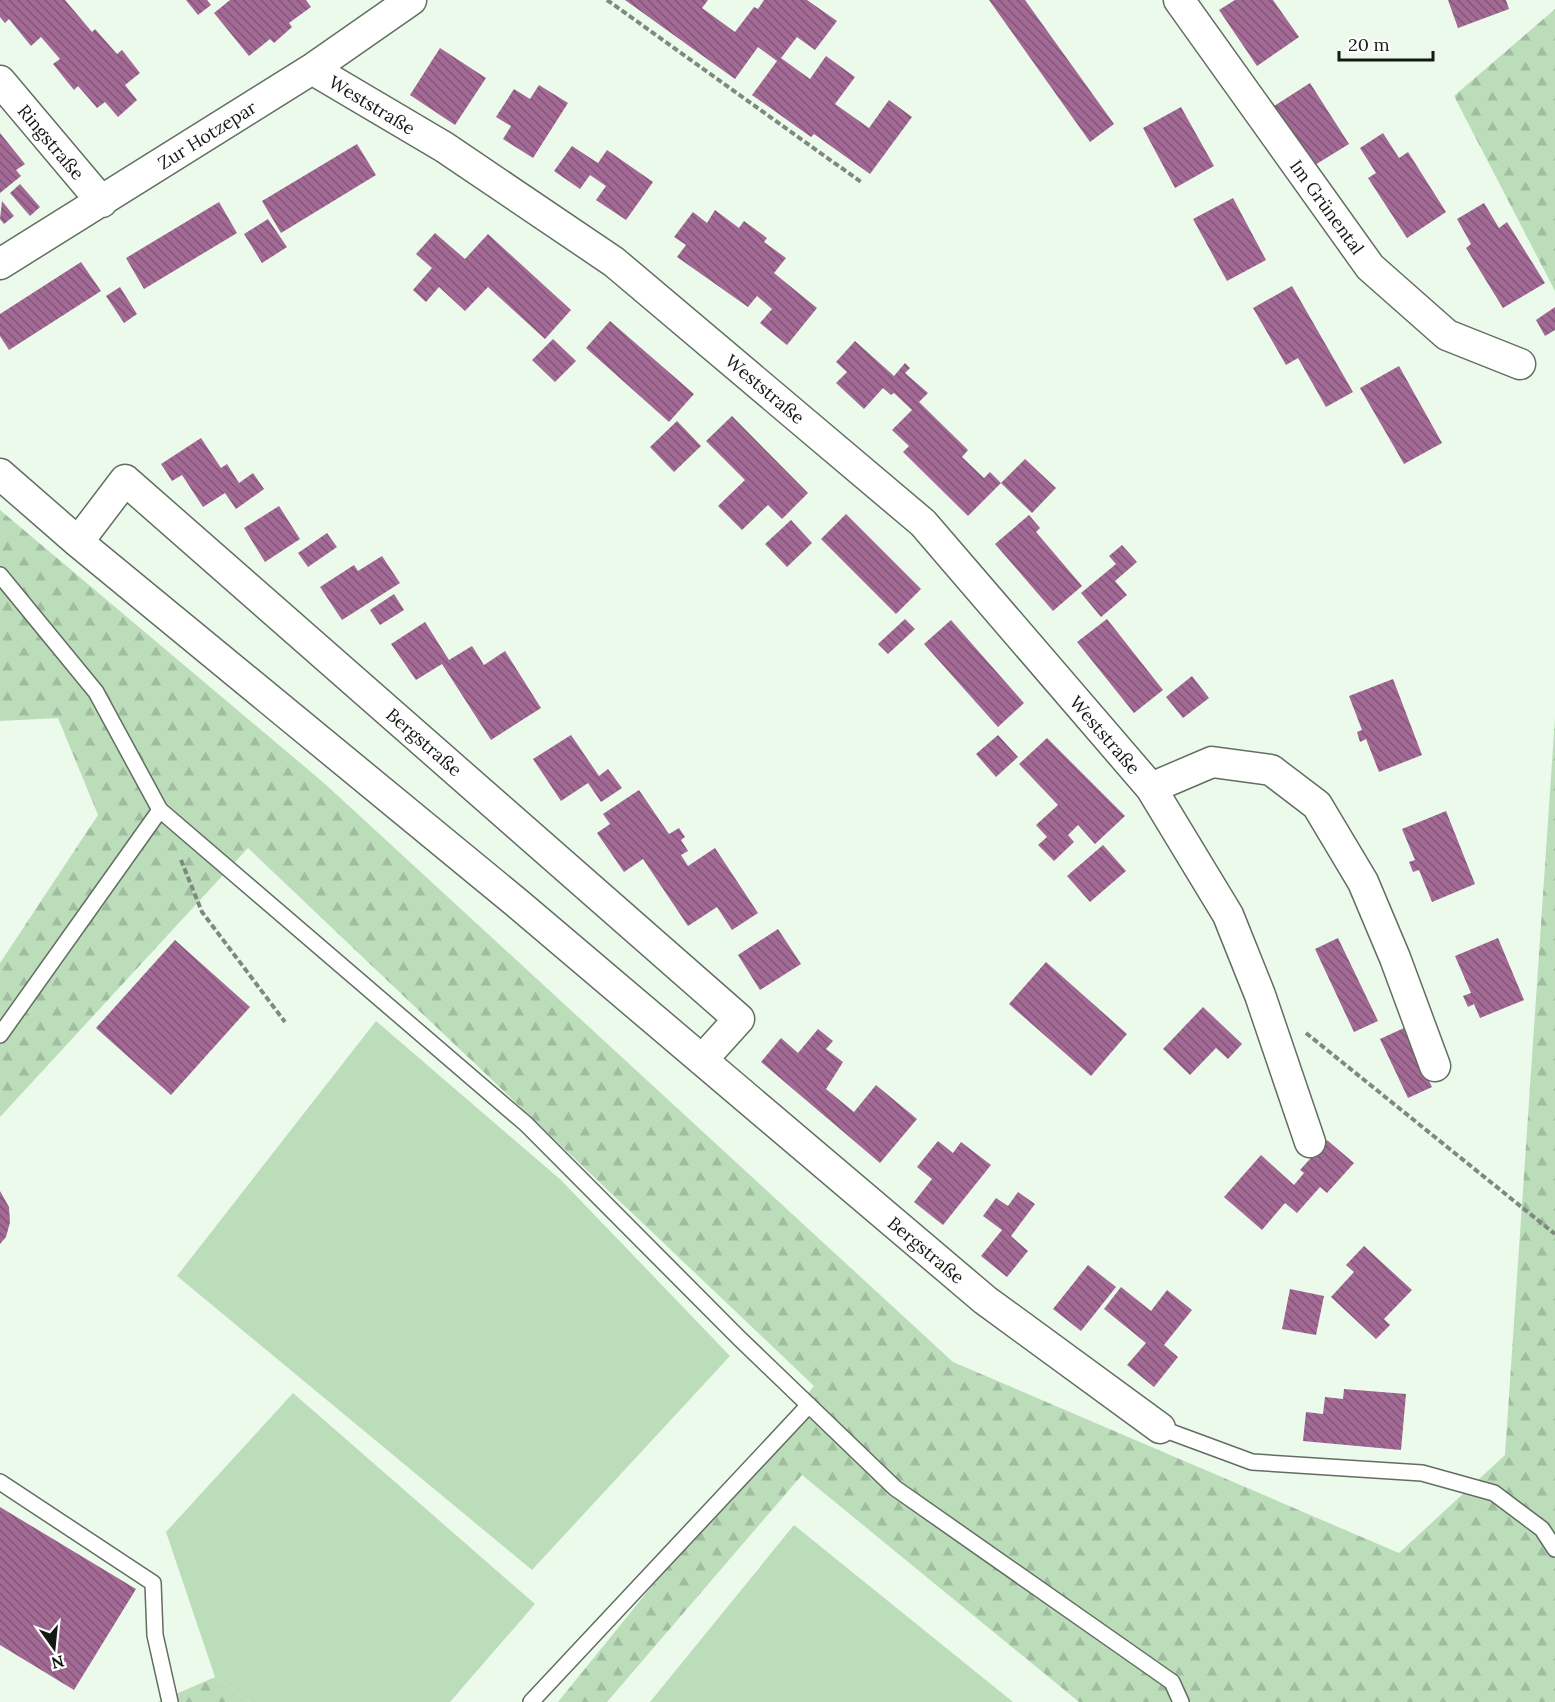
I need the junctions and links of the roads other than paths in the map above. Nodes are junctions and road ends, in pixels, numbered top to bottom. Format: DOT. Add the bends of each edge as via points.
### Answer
graph roads {
  1 [pos="411,0"];
  2 [pos="1179,0"];
  3 [pos="312,69"];
  4 [pos="0,81"];
  5 [pos="102,202"];
  6 [pos="0,264"];
  7 [pos="1520,364"];
  8 [pos="0,474"];
  9 [pos="78,542"];
  10 [pos="0,575"];
  11 [pos="1151,788"];
  12 [pos="160,810"];
  13 [pos="0,1035"];
  14 [pos="702,1060"];
  15 [pos="1435,1066"];
  16 [pos="1310,1142"];
  17 [pos="809,1405"];
  18 [pos="1160,1428"];
  19 [pos="0,1482"];
  20 [pos="1555,1549"];
  21 [pos="171,1702"];
  22 [pos="531,1702"];
  23 [pos="1181,1702"];
  1 -- 3 [label="street, Zur Hotzepar"];
  2 -- 7 [label="street, Im Grünental" via="1370,267 1447,335"];
  3 -- 5 [label="street, Zur Hotzepar"];
  3 -- 11 [label="street, Weststraße" via="444,147 614,262 923,523"];
  4 -- 5 [label="street, Ringstraße"];
  5 -- 6 [label="street, Zur Hotzepar"];
  8 -- 9 [label="street, Bergstraße"];
  9 -- 14 [label="street, Bergstraße"];
  9 -- 14 [label="street, Bergstraße" via="124,480 739,1018"];
  10 -- 12 [label="lane" via="96,692"];
  11 -- 15 [label="street, Weststraße" via="1212,762 1271,770 1317,805 1363,882"];
  11 -- 16 [label="street, Weststraße" via="1228,915"];
  12 -- 13 [label="lane"];
  12 -- 17 [label="lane" via="526,1124"];
  14 -- 18 [label="street, Bergstraße" via="985,1300"];
  17 -- 22 [label="lane"];
  17 -- 23 [label="lane" via="896,1488 1172,1682"];
  18 -- 20 [label="lane" via="1252,1462 1422,1473 1494,1493 1542,1529"];
  19 -- 21 [label="lane" via="153,1582 155,1635"];
}
